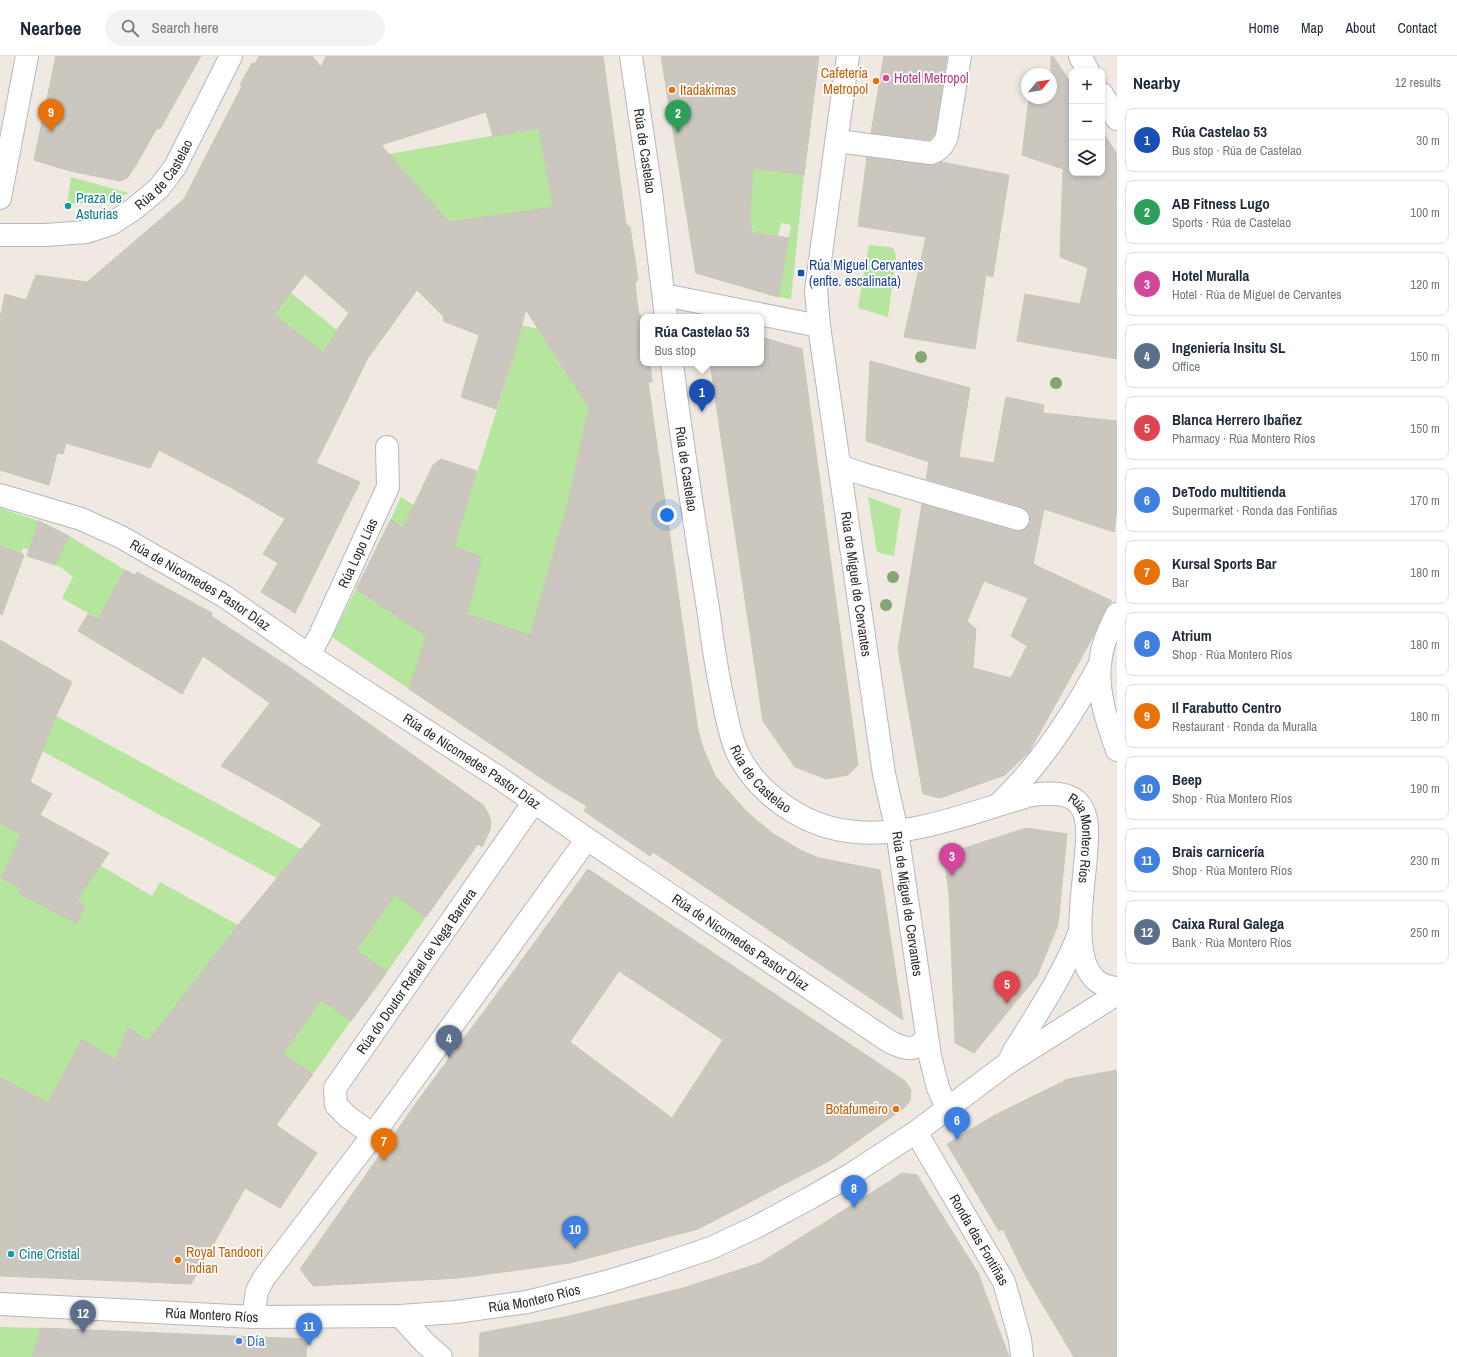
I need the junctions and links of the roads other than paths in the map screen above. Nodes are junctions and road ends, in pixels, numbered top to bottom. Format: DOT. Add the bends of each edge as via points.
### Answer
graph roads {
  1 [pos="27,56"];
  2 [pos="231,56"];
  3 [pos="631,56"];
  4 [pos="848,56"];
  5 [pos="960,56"];
  6 [pos="1080,56"];
  7 [pos="1086,68"];
  8 [pos="1105,99"];
  9 [pos="1117,119"];
  10 [pos="837,141"];
  11 [pos="0,198"];
  12 [pos="0,235"];
  13 [pos="664,295"];
  14 [pos="666,314"];
  15 [pos="759,314"];
  16 [pos="764,315"];
  17 [pos="819,326"];
  18 [pos="672,366"];
  19 [pos="387,447"];
  20 [pos="840,466"];
  21 [pos="0,495"];
  22 [pos="1018,519"];
  23 [pos="1117,614"];
  24 [pos="309,655"];
  25 [pos="1099,666"];
  26 [pos="1117,750"];
  27 [pos="534,802"];
  28 [pos="1000,803"];
  29 [pos="897,831"];
  30 [pos="587,839"];
  31 [pos="1080,931"];
  32 [pos="1117,988"];
  33 [pos="1117,994"];
  34 [pos="927,1038"];
  35 [pos="1008,1063"];
  36 [pos="947,1108"];
  37 [pos="916,1132"];
  38 [pos="372,1135"];
  39 [pos="0,1304"];
  40 [pos="400,1316"];
  41 [pos="253,1317"];
  42 [pos="441,1357"];
  43 [pos="1022,1357"];
  1 -- 11 [label="street"];
  2 -- 12 [label="street, Rúa de Castelao" via="175,167 159,188 134,209 111,224 86,232"];
  3 -- 13 [label="street, Rúa de Castelao"];
  4 -- 10 [label="street, Rúa de Miguel de Cervantes"];
  5 -- 10 [label="street" via="947,136 945,143 937,151 931,153"];
  6 -- 7 [label="street"];
  8 -- 9 [label="street"];
  10 -- 17 [label="street, Rúa de Miguel de Cervantes" via="816,290"];
  13 -- 14 [label="street, Rúa de Castelao"];
  13 -- 15 [label="street"];
  16 -- 17 [label="street"];
  17 -- 20 [label="street, Rúa de Miguel de Cervantes"];
  18 -- 29 [label="street, Rúa de Castelao" via="718,677 731,736 738,753 752,776 769,793 801,816 829,828 845,831"];
  19 -- 24 [label="street, Rúa Lopo Lías" via="388,487"];
  20 -- 22 [label="street"];
  20 -- 29 [label="street, Rúa de Miguel de Cervantes" via="884,774"];
  21 -- 24 [label="street, Rúa de Nicomedes Pastor Díaz" via="82,519 121,537 224,596"];
  23 -- 25 [label="street" via="1105,641"];
  24 -- 27 [label="street, Rúa de Nicomedes Pastor Díaz"];
  25 -- 26 [label="street" via="1104,708"];
  25 -- 28 [label="street, Rúa de Castelao" via="1038,762"];
  27 -- 30 [label="street, Rúa de Nicomedes Pastor Díaz"];
  27 -- 38 [label="street, Rúa do Doutor Rafael de Vega Barrera" via="335,1088 336,1105"];
  28 -- 29 [label="street, Rúa de Castelao" via="938,822"];
  28 -- 31 [label="street, Rúa Montero Ríos" via="1032,794 1049,793 1071,798 1080,804 1087,825 1087,843"];
  29 -- 34 [label="street, Rúa de Miguel de Cervantes"];
  30 -- 34 [label="street, Rúa de Nicomedes Pastor Díaz" via="890,1042 910,1048 919,1046"];
  30 -- 38 [label="street"];
  31 -- 32 [label="street, Rúa Montero Ríos" via="1084,961 1093,978 1101,984"];
  31 -- 35 [label="street, Rúa Montero Ríos" via="1059,977"];
  33 -- 35 [label="street, Rúa Montero Ríos"];
  34 -- 36 [label="street, Rúa de Miguel de Cervantes" via="938,1088"];
  35 -- 36 [label="street, Rúa Montero Ríos"];
  36 -- 37 [label="street, Rúa Montero Ríos"];
  37 -- 40 [label="street, Rúa Montero Ríos" via="810,1198 711,1248 606,1282 527,1302 456,1312"];
  37 -- 43 [label="street, Ronda das Fontiñas" via="1004,1282 1020,1339"];
  38 -- 41 [label="street" via="264,1278 257,1291"];
  39 -- 41 [label="street, Rúa Montero Ríos"];
  40 -- 41 [label="street, Rúa Montero Ríos"];
  40 -- 42 [label="street"];
}
